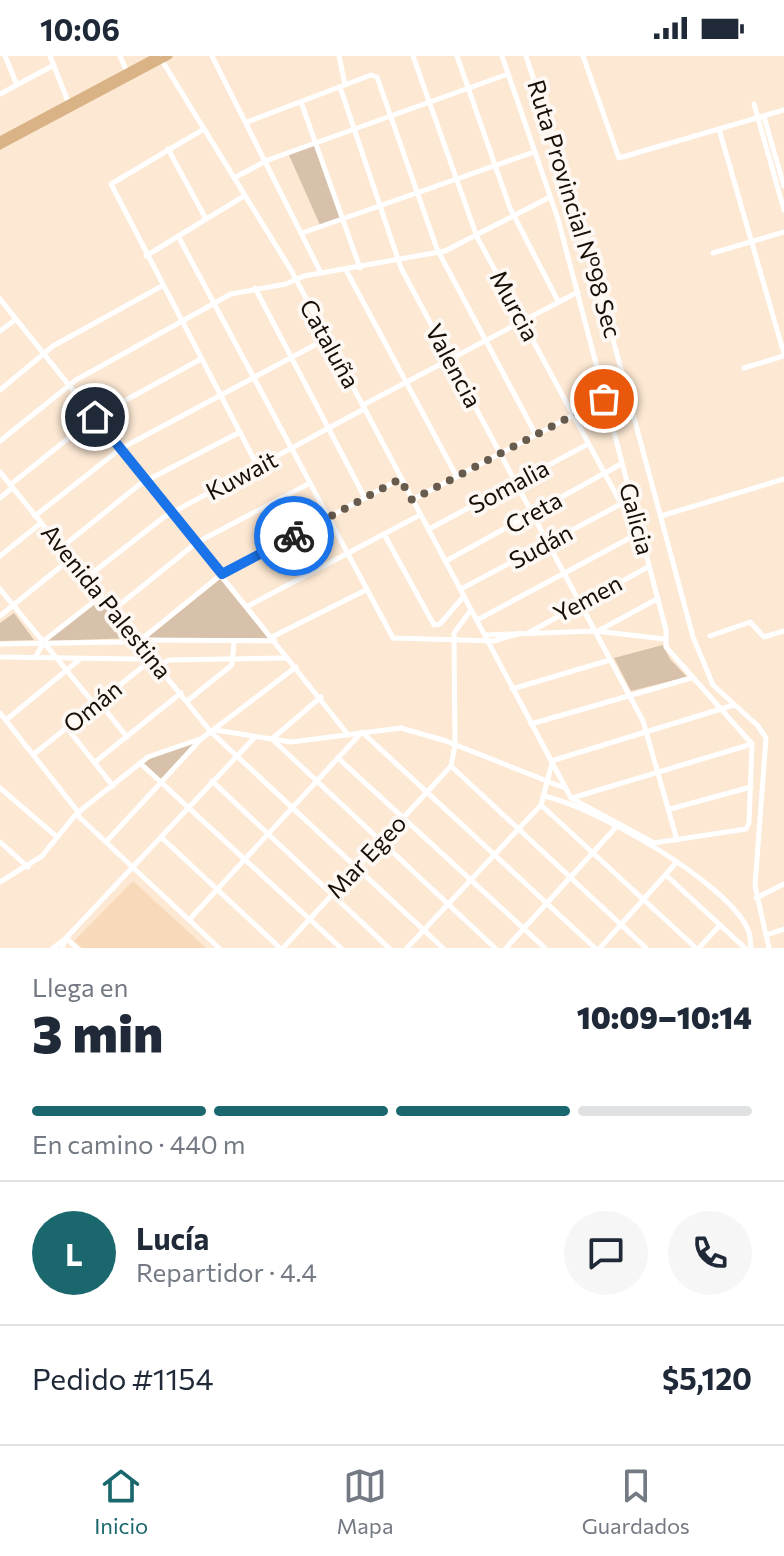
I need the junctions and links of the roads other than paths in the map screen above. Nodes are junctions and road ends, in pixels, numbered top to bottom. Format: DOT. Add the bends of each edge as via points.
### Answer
graph roads {
  1 [pos="5,56"];
  2 [pos="50,56"];
  3 [pos="120,56"];
  4 [pos="212,56"];
  5 [pos="339,56"];
  6 [pos="413,56"];
  7 [pos="457,56"];
  8 [pos="502,56"];
  9 [pos="526,56"];
  10 [pos="583,56"];
  11 [pos="161,57"];
  12 [pos="54,65"];
  13 [pos="127,72"];
  14 [pos="508,74"];
  15 [pos="17,85"];
  16 [pos="343,86"];
  17 [pos="469,89"];
  18 [pos="0,94"];
  19 [pos="301,102"];
  20 [pos="429,103"];
  21 [pos="754,104"];
  22 [pos="70,105"];
  23 [pos="784,110"];
  24 [pos="391,116"];
  25 [pos="761,117"];
  26 [pos="247,122"];
  27 [pos="204,129"];
  28 [pos="719,129"];
  29 [pos="354,130"];
  30 [pos="0,140"];
  31 [pos="316,143"];
  32 [pos="0,146"];
  33 [pos="168,149"];
  34 [pos="534,152"];
  35 [pos="268,160"];
  36 [pos="494,166"];
  37 [pos="234,178"];
  38 [pos="456,179"];
  39 [pos="784,186"];
  40 [pos="417,192"];
  41 [pos="244,196"];
  42 [pos="550,197"];
  43 [pos="379,205"];
  44 [pos="784,210"];
  45 [pos="514,216"];
  46 [pos="342,218"];
  47 [pos="206,219"];
  48 [pos="784,232"];
  49 [pos="302,233"];
  50 [pos="178,236"];
  51 [pos="477,237"];
  52 [pos="752,242"];
  53 [pos="440,253"];
  54 [pos="713,253"];
  55 [pos="146,256"];
  56 [pos="398,261"];
  57 [pos="360,268"];
  58 [pos="346,270"];
  59 [pos="321,273"];
  60 [pos="295,281"];
  61 [pos="162,286"];
  62 [pos="255,288"];
  63 [pos="578,292"];
  64 [pos="0,299"];
  65 [pos="558,301"];
  66 [pos="214,304"];
  67 [pos="16,319"];
  68 [pos="522,320"];
  69 [pos="182,323"];
  70 [pos="0,331"];
  71 [pos="326,339"];
  72 [pos="486,340"];
  73 [pos="44,354"];
  74 [pos="784,355"];
  75 [pos="290,358"];
  76 [pos="450,358"];
  77 [pos="201,359"];
  78 [pos="744,368"];
  79 [pos="254,378"];
  80 [pos="406,382"];
  81 [pos="69,385"];
  82 [pos="0,390"];
  83 [pos="221,396"];
  84 [pos="604,399"];
  85 [pos="364,407"];
  86 [pos="572,415"];
  87 [pos="95,417"];
  88 [pos="327,430"];
  89 [pos="240,432"];
  90 [pos="536,435"];
  91 [pos="0,441"];
  92 [pos="588,444"];
  93 [pos="120,449"];
  94 [pos="291,449"];
  95 [pos="500,454"];
  96 [pos="621,464"];
  97 [pos="258,467"];
  98 [pos="0,472"];
  99 [pos="605,474"];
  100 [pos="457,477"];
  101 [pos="400,479"];
  102 [pos="784,479"];
  103 [pos="146,481"];
  104 [pos="310,483"];
  105 [pos="516,483"];
  106 [pos="11,486"];
  107 [pos="0,498"];
  108 [pos="365,498"];
  109 [pos="412,500"];
  110 [pos="621,504"];
  111 [pos="171,513"];
  112 [pos="532,514"];
  113 [pos="420,515"];
  114 [pos="35,516"];
  115 [pos="661,516"];
  116 [pos="328,518"];
  117 [pos="41,523"];
  118 [pos="429,529"];
  119 [pos="384,534"];
  120 [pos="638,534"];
  121 [pos="196,543"];
  122 [pos="548,543"];
  123 [pos="61,548"];
  124 [pos="347,554"];
  125 [pos="0,556"];
  126 [pos="70,559"];
  127 [pos="446,561"];
  128 [pos="648,567"];
  129 [pos="563,572"];
  130 [pos="222,574"];
  131 [pos="86,578"];
  132 [pos="0,589"];
  133 [pos="366,590"];
  134 [pos="462,592"];
  135 [pos="101,597"];
  136 [pos="657,599"];
  137 [pos="580,602"];
  138 [pos="13,606"];
  139 [pos="248,606"];
  140 [pos="471,610"];
  141 [pos="112,611"];
  142 [pos="0,616"];
  143 [pos="477,620"];
  144 [pos="441,622"];
  145 [pos="596,631"];
  146 [pos="784,631"];
  147 [pos="525,633"];
  148 [pos="454,635"];
  149 [pos="710,636"];
  150 [pos="433,638"];
  151 [pos="486,638"];
  152 [pos="273,639"];
  153 [pos="665,639"];
  154 [pos="137,640"];
  155 [pos="234,642"];
  156 [pos="0,644"];
  157 [pos="44,644"];
  158 [pos="0,657"];
  159 [pos="150,657"];
  160 [pos="35,658"];
  161 [pos="59,658"];
  162 [pos="81,658"];
  163 [pos="288,658"];
  164 [pos="235,659"];
  165 [pos="610,660"];
  166 [pos="157,666"];
  167 [pos="296,667"];
  168 [pos="65,671"];
  169 [pos="691,678"];
  170 [pos="512,689"];
  171 [pos="181,693"];
  172 [pos="629,696"];
  173 [pos="321,697"];
  174 [pos="187,701"];
  175 [pos="97,704"];
  176 [pos="734,705"];
  177 [pos="722,711"];
  178 [pos="0,713"];
  179 [pos="6,720"];
  180 [pos="531,724"];
  181 [pos="67,728"];
  182 [pos="213,731"];
  183 [pos="346,732"];
  184 [pos="362,732"];
  185 [pos="648,732"];
  186 [pos="127,737"];
  187 [pos="255,737"];
  188 [pos="201,739"];
  189 [pos="272,739"];
  190 [pos="752,744"];
  191 [pos="455,745"];
  192 [pos="34,754"];
  193 [pos="235,756"];
  194 [pos="338,758"];
  195 [pos="95,762"];
  196 [pos="140,763"];
  197 [pos="551,763"];
  198 [pos="451,766"];
  199 [pos="659,772"];
  200 [pos="212,781"];
  201 [pos="546,781"];
  202 [pos="162,782"];
  203 [pos="317,782"];
  204 [pos="113,786"];
  205 [pos="562,787"];
  206 [pos="751,787"];
  207 [pos="0,788"];
  208 [pos="427,792"];
  209 [pos="543,796"];
  210 [pos="571,798"];
  211 [pos="541,805"];
  212 [pos="188,806"];
  213 [pos="574,806"];
  214 [pos="292,808"];
  215 [pos="670,809"];
  216 [pos="78,814"];
  217 [pos="403,817"];
  218 [pos="618,824"];
  219 [pos="518,830"];
  220 [pos="268,835"];
  221 [pos="161,837"];
  222 [pos="57,838"];
  223 [pos="677,840"];
  224 [pos="0,842"];
  225 [pos="106,842"];
  226 [pos="381,842"];
  227 [pos="653,845"];
  228 [pos="494,854"];
  229 [pos="594,854"];
  230 [pos="245,860"];
  231 [pos="676,863"];
  232 [pos="28,867"];
  233 [pos="133,867"];
  234 [pos="357,868"];
  235 [pos="667,876"];
  236 [pos="571,878"];
  237 [pos="471,879"];
  238 [pos="0,882"];
  239 [pos="784,884"];
  240 [pos="217,890"];
  241 [pos="332,895"];
  242 [pos="756,898"];
  243 [pos="644,901"];
  244 [pos="449,904"];
  245 [pos="547,904"];
  246 [pos="309,919"];
  247 [pos="189,920"];
  248 [pos="622,925"];
  249 [pos="720,925"];
  250 [pos="524,929"];
  251 [pos="784,929"];
  252 [pos="424,930"];
  253 [pos="766,935"];
  254 [pos="66,938"];
  255 [pos="58,947"];
  256 [pos="77,948"];
  257 [pos="219,948"];
  258 [pos="281,948"];
  259 [pos="341,948"];
  260 [pos="389,948"];
  261 [pos="407,948"];
  262 [pos="443,948"];
  263 [pos="495,948"];
  264 [pos="506,948"];
  265 [pos="545,948"];
  266 [pos="598,948"];
  267 [pos="646,948"];
  268 [pos="697,948"];
  269 [pos="748,948"];
  270 [pos="769,948"];
  1 -- 15 [label="street"];
  2 -- 12 [label="street"];
  3 -- 13 [label="street"];
  4 -- 26 [label="street"];
  5 -- 16 [label="street, Valencia"];
  6 -- 20 [label="street, Murcia"];
  7 -- 17 [label="street"];
  8 -- 14 [label="street, Galicia"];
  9 -- 115 [label="street, Ruta Provincial Nº98 Sec" via="583,228"];
  10 -- 28 [label="street" via="619,158"];
  11 -- 13 [label="main road"];
  11 -- 22 [label="main road"];
  11 -- 27 [label="street, Cataluña"];
  12 -- 15 [label="street"];
  12 -- 22 [label="street"];
  13 -- 22 [label="main road"];
  14 -- 17 [label="street"];
  14 -- 34 [label="street, Galicia"];
  15 -- 18 [label="street"];
  16 -- 19 [label="street"];
  16 -- 24 [label="street" via="376,75"];
  16 -- 29 [label="street, Valencia"];
  17 -- 20 [label="street"];
  17 -- 36 [label="street"];
  19 -- 26 [label="street"];
  19 -- 31 [label="street"];
  20 -- 24 [label="street"];
  20 -- 38 [label="street, Murcia"];
  21 -- 25 [label="street"];
  22 -- 30 [label="main road"];
  22 -- 32 [label="main road"];
  23 -- 25 [label="street"];
  24 -- 29 [label="street"];
  24 -- 40 [label="street"];
  25 -- 28 [label="street"];
  25 -- 39 [label="street"];
  25 -- 44 [label="street"];
  26 -- 35 [label="street"];
  27 -- 33 [label="street"];
  27 -- 37 [label="street, Cataluña"];
  28 -- 52 [label="street"];
  29 -- 31 [label="street"];
  29 -- 43 [label="street, Valencia"];
  31 -- 35 [label="street"];
  31 -- 46 [label="street"];
  33 -- 47 [label="street"];
  33 -- 55 [label="street" via="111,184"];
  34 -- 36 [label="street"];
  34 -- 42 [label="street, Galicia"];
  35 -- 37 [label="street"];
  35 -- 49 [label="street"];
  36 -- 38 [label="street"];
  36 -- 45 [label="street"];
  37 -- 41 [label="street, Cataluña"];
  38 -- 40 [label="street"];
  38 -- 51 [label="street, Murcia"];
  40 -- 43 [label="street"];
  40 -- 53 [label="street"];
  41 -- 47 [label="street"];
  41 -- 60 [label="street, Cataluña"];
  42 -- 45 [label="street"];
  42 -- 63 [label="street, Galicia"];
  43 -- 46 [label="street"];
  43 -- 56 [label="street, Valencia"];
  45 -- 51 [label="street"];
  45 -- 65 [label="street"];
  46 -- 49 [label="street"];
  46 -- 57 [label="street"];
  47 -- 50 [label="street"];
  48 -- 52 [label="street"];
  49 -- 59 [label="street"];
  50 -- 55 [label="street"];
  50 -- 66 [label="street"];
  51 -- 53 [label="street"];
  51 -- 68 [label="street, Murcia"];
  52 -- 54 [label="street"];
  52 -- 74 [label="street"];
  53 -- 56 [label="street"];
  53 -- 72 [label="street"];
  55 -- 61 [label="street"];
  56 -- 57 [label="street"];
  56 -- 76 [label="street, Valencia"];
  57 -- 58 [label="street"];
  58 -- 59 [label="street"];
  58 -- 80 [label="street"];
  59 -- 60 [label="street"];
  60 -- 62 [label="street"];
  60 -- 71 [label="street, Cataluña"];
  61 -- 69 [label="street"];
  61 -- 73 [label="street"];
  62 -- 66 [label="street"];
  62 -- 75 [label="street"];
  63 -- 65 [label="street, Kuwait"];
  63 -- 84 [label="street, Galicia"];
  64 -- 67 [label="street"];
  65 -- 68 [label="street, Kuwait"];
  66 -- 69 [label="street"];
  66 -- 79 [label="street"];
  67 -- 70 [label="street"];
  67 -- 73 [label="street"];
  68 -- 72 [label="street, Kuwait"];
  68 -- 86 [label="street, Murcia"];
  69 -- 77 [label="street"];
  69 -- 81 [label="street"];
  71 -- 75 [label="street"];
  71 -- 85 [label="street, Cataluña"];
  72 -- 76 [label="street, Kuwait"];
  72 -- 90 [label="street"];
  73 -- 81 [label="street"];
  73 -- 82 [label="street"];
  74 -- 78 [label="street"];
  75 -- 79 [label="street"];
  75 -- 88 [label="street"];
  76 -- 80 [label="street, Kuwait"];
  76 -- 95 [label="street, Valencia"];
  77 -- 83 [label="street"];
  77 -- 87 [label="street"];
  79 -- 83 [label="street"];
  79 -- 94 [label="street"];
  80 -- 85 [label="street, Kuwait"];
  80 -- 100 [label="street"];
  81 -- 87 [label="street"];
  81 -- 91 [label="street"];
  83 -- 89 [label="street"];
  83 -- 93 [label="street"];
  84 -- 86 [label="street"];
  84 -- 96 [label="street, Galicia"];
  85 -- 88 [label="street, Kuwait"];
  85 -- 101 [label="street, Cataluña"];
  86 -- 90 [label="street"];
  86 -- 92 [label="street, Murcia"];
  87 -- 93 [label="street"];
  87 -- 106 [label="street"];
  88 -- 94 [label="street, Kuwait"];
  88 -- 108 [label="street"];
  89 -- 97 [label="street"];
  89 -- 103 [label="street"];
  90 -- 95 [label="street"];
  92 -- 99 [label="street, Murcia"];
  92 -- 105 [label="street, Somalia"];
  93 -- 103 [label="street"];
  93 -- 114 [label="street"];
  94 -- 97 [label="street, Kuwait"];
  94 -- 104 [label="street"];
  95 -- 100 [label="street"];
  95 -- 105 [label="street, Valencia"];
  96 -- 99 [label="street, Creta"];
  96 -- 120 [label="street, Galicia"];
  97 -- 111 [label="street, Kuwait"];
  98 -- 106 [label="street, Avenida Palestina"];
  99 -- 110 [label="street, Murcia"];
  99 -- 112 [label="street, Creta"];
  100 -- 109 [label="street"];
  101 -- 108 [label="street"];
  101 -- 109 [label="street, Cataluña"];
  102 -- 115 [label="street"];
  103 -- 111 [label="street"];
  103 -- 123 [label="street"];
  104 -- 116 [label="street"];
  104 -- 121 [label="street"];
  105 -- 112 [label="street, Valencia"];
  105 -- 118 [label="street, Somalia"];
  106 -- 107 [label="street"];
  106 -- 114 [label="street, Avenida Palestina"];
  108 -- 116 [label="street"];
  109 -- 113 [label="street, Cataluña"];
  110 -- 120 [label="street, Murcia"];
  110 -- 122 [label="street, Sudán"];
  111 -- 121 [label="street"];
  111 -- 131 [label="street, Kuwait"];
  112 -- 122 [label="street, Valencia"];
  112 -- 127 [label="street, Creta"];
  113 -- 118 [label="street, Cataluña"];
  113 -- 119 [label="street"];
  114 -- 117 [label="street, Avenida Palestina"];
  115 -- 176 [label="street, Ruta Provincial Nº98 Sec" via="697,649 713,685"];
  116 -- 124 [label="street"];
  116 -- 130 [label="street"];
  117 -- 123 [label="street, Avenida Palestina"];
  117 -- 125 [label="street"];
  118 -- 127 [label="street, Cataluña"];
  119 -- 124 [label="street"];
  119 -- 144 [label="street" via="426,613 434,625"];
  120 -- 128 [label="street, Galicia"];
  120 -- 129 [label="street"];
  121 -- 130 [label="street"];
  121 -- 141 [label="street"];
  122 -- 129 [label="street, Valencia"];
  122 -- 134 [label="street, Sudán"];
  123 -- 126 [label="street, Avenida Palestina"];
  124 -- 133 [label="street"];
  124 -- 139 [label="street"];
  126 -- 131 [label="street, Avenida Palestina"];
  126 -- 138 [label="street"];
  127 -- 134 [label="street, Cataluña"];
  128 -- 136 [label="street, Galicia"];
  128 -- 137 [label="street, Yemen"];
  129 -- 137 [label="street, Valencia"];
  129 -- 143 [label="street"];
  130 -- 139 [label="street"];
  130 -- 154 [label="street"];
  131 -- 135 [label="street, Avenida Palestina"];
  132 -- 138 [label="street"];
  133 -- 150 [label="street" via="393,638"];
  133 -- 152 [label="street"];
  134 -- 140 [label="street, Cataluña"];
  134 -- 144 [label="street"];
  135 -- 141 [label="street, Avenida Palestina"];
  135 -- 157 [label="street"];
  136 -- 145 [label="street"];
  136 -- 153 [label="street, Galicia"];
  137 -- 145 [label="street, Valencia"];
  137 -- 147 [label="street, Yemen"];
  138 -- 142 [label="street"];
  138 -- 157 [label="street"];
  139 -- 152 [label="street"];
  140 -- 143 [label="street, Cataluña"];
  140 -- 148 [label="street"];
  141 -- 154 [label="street, Avenida Palestina"];
  143 -- 151 [label="street, Cataluña"];
  144 -- 148 [label="street"];
  144 -- 150 [label="street"];
  145 -- 147 [label="street"];
  145 -- 153 [label="street"];
  145 -- 165 [label="street, Valencia"];
  146 -- 149 [label="street" via="764,637 750,622"];
  147 -- 151 [label="street"];
  148 -- 150 [label="street"];
  148 -- 151 [label="street"];
  148 -- 191 [label="street"];
  151 -- 170 [label="street, Cataluña"];
  152 -- 155 [label="street"];
  152 -- 163 [label="street"];
  153 -- 169 [label="street" via="668,651"];
  154 -- 155 [label="street"];
  154 -- 157 [label="street"];
  154 -- 159 [label="street, Avenida Palestina"];
  155 -- 164 [label="street"];
  156 -- 157 [label="street"];
  157 -- 160 [label="street"];
  157 -- 161 [label="street"];
  158 -- 160 [label="street"];
  159 -- 162 [label="street"];
  159 -- 166 [label="street, Avenida Palestina"];
  159 -- 175 [label="street, Omán"];
  160 -- 161 [label="street"];
  161 -- 162 [label="street"];
  161 -- 168 [label="street"];
  162 -- 168 [label="street"];
  163 -- 164 [label="street"];
  163 -- 167 [label="street"];
  164 -- 166 [label="street" via="169,660"];
  164 -- 174 [label="street"];
  165 -- 170 [label="street"];
  165 -- 172 [label="street, Valencia"];
  166 -- 171 [label="street, Avenida Palestina"];
  167 -- 173 [label="street"];
  167 -- 182 [label="street"];
  168 -- 175 [label="street"];
  168 -- 179 [label="street"];
  169 -- 172 [label="street"];
  169 -- 177 [label="street"];
  170 -- 180 [label="street, Cataluña"];
  171 -- 174 [label="street, Avenida Palestina"];
  171 -- 186 [label="street"];
  172 -- 180 [label="street"];
  172 -- 185 [label="street, Valencia"];
  173 -- 183 [label="street"];
  173 -- 189 [label="street"];
  174 -- 182 [label="street, Avenida Palestina"];
  175 -- 181 [label="street, Omán"];
  175 -- 186 [label="street"];
  176 -- 177 [label="street"];
  176 -- 242 [label="street, Ruta Provincial Nº98 Sec" via="766,738"];
  177 -- 185 [label="street"];
  177 -- 190 [label="street"];
  178 -- 179 [label="street"];
  179 -- 192 [label="street"];
  180 -- 197 [label="street, Cataluña"];
  181 -- 192 [label="street, Omán"];
  181 -- 195 [label="street"];
  182 -- 187 [label="street"];
  182 -- 188 [label="street"];
  182 -- 193 [label="street, Avenida Palestina"];
  183 -- 184 [label="street"];
  183 -- 189 [label="street" via="291,742"];
  184 -- 191 [label="street" via="393,727"];
  184 -- 194 [label="street"];
  184 -- 208 [label="street"];
  185 -- 197 [label="street"];
  185 -- 199 [label="street, Valencia"];
  186 -- 195 [label="street"];
  187 -- 189 [label="street"];
  187 -- 193 [label="street"];
  188 -- 196 [label="street"];
  188 -- 202 [label="street"];
  189 -- 203 [label="street"];
  190 -- 199 [label="street"];
  190 -- 206 [label="street"];
  191 -- 198 [label="street"];
  191 -- 201 [label="street"];
  192 -- 216 [label="street"];
  193 -- 200 [label="street"];
  193 -- 214 [label="street, Avenida Palestina"];
  194 -- 203 [label="street"];
  194 -- 217 [label="street"];
  195 -- 204 [label="street"];
  196 -- 202 [label="street"];
  196 -- 204 [label="street"];
  197 -- 201 [label="street"];
  197 -- 205 [label="street"];
  197 -- 210 [label="street"];
  198 -- 208 [label="street, Mar Egeo"];
  198 -- 219 [label="street"];
  199 -- 210 [label="street"];
  199 -- 215 [label="street, Valencia"];
  200 -- 212 [label="street"];
  200 -- 220 [label="street"];
  201 -- 205 [label="street"];
  201 -- 209 [label="street"];
  202 -- 212 [label="street"];
  202 -- 225 [label="street"];
  203 -- 214 [label="street"];
  203 -- 226 [label="street"];
  204 -- 216 [label="street"];
  205 -- 213 [label="street"];
  206 -- 215 [label="street"];
  206 -- 223 [label="street" via="747,828"];
  207 -- 222 [label="street"];
  208 -- 217 [label="street, Mar Egeo"];
  208 -- 228 [label="street"];
  209 -- 211 [label="street"];
  209 -- 213 [label="street"];
  210 -- 218 [label="street"];
  211 -- 219 [label="street"];
  211 -- 229 [label="street"];
  212 -- 221 [label="street"];
  212 -- 230 [label="street"];
  213 -- 218 [label="street"];
  214 -- 220 [label="street"];
  214 -- 234 [label="street, Avenida Palestina"];
  215 -- 223 [label="street, Valencia"];
  216 -- 222 [label="street"];
  216 -- 225 [label="street"];
  217 -- 226 [label="street, Mar Egeo"];
  217 -- 237 [label="street"];
  218 -- 227 [label="street"];
  218 -- 229 [label="street"];
  219 -- 228 [label="street"];
  219 -- 236 [label="street"];
  220 -- 230 [label="street"];
  220 -- 241 [label="street"];
  221 -- 233 [label="street"];
  221 -- 240 [label="street"];
  222 -- 232 [label="street"];
  223 -- 227 [label="street"];
  224 -- 232 [label="street"];
  225 -- 233 [label="street"];
  226 -- 234 [label="street, Mar Egeo"];
  226 -- 244 [label="street"];
  227 -- 231 [label="street"];
  228 -- 237 [label="street"];
  228 -- 245 [label="street"];
  229 -- 236 [label="street"];
  229 -- 243 [label="street"];
  230 -- 240 [label="street"];
  230 -- 246 [label="street"];
  231 -- 235 [label="street"];
  231 -- 269 [label="street" via="722,896 747,926"];
  232 -- 238 [label="street"];
  233 -- 247 [label="street"];
  233 -- 254 [label="street"];
  234 -- 241 [label="street, Mar Egeo"];
  234 -- 252 [label="street, Avenida Palestina"];
  235 -- 243 [label="street"];
  235 -- 249 [label="street"];
  236 -- 245 [label="street"];
  236 -- 248 [label="street"];
  237 -- 244 [label="street"];
  237 -- 250 [label="street"];
  239 -- 242 [label="street"];
  240 -- 247 [label="street"];
  240 -- 258 [label="street"];
  241 -- 246 [label="street, Mar Egeo"];
  241 -- 260 [label="street"];
  242 -- 253 [label="street, Ruta Provincial Nº98 Sec"];
  243 -- 248 [label="street"];
  243 -- 268 [label="street"];
  244 -- 252 [label="street"];
  244 -- 263 [label="street"];
  245 -- 250 [label="street"];
  245 -- 266 [label="street"];
  246 -- 258 [label="street, Mar Egeo"];
  246 -- 259 [label="street"];
  247 -- 257 [label="street"];
  248 -- 266 [label="street"];
  248 -- 267 [label="street"];
  249 -- 268 [label="street"];
  249 -- 269 [label="street"];
  250 -- 264 [label="street"];
  250 -- 265 [label="street"];
  251 -- 253 [label="street"];
  252 -- 261 [label="street"];
  252 -- 262 [label="street, Avenida Palestina"];
  253 -- 270 [label="street, Ruta Provincial Nº98 Sec"];
  254 -- 255 [label="street"];
  254 -- 256 [label="street"];
}
